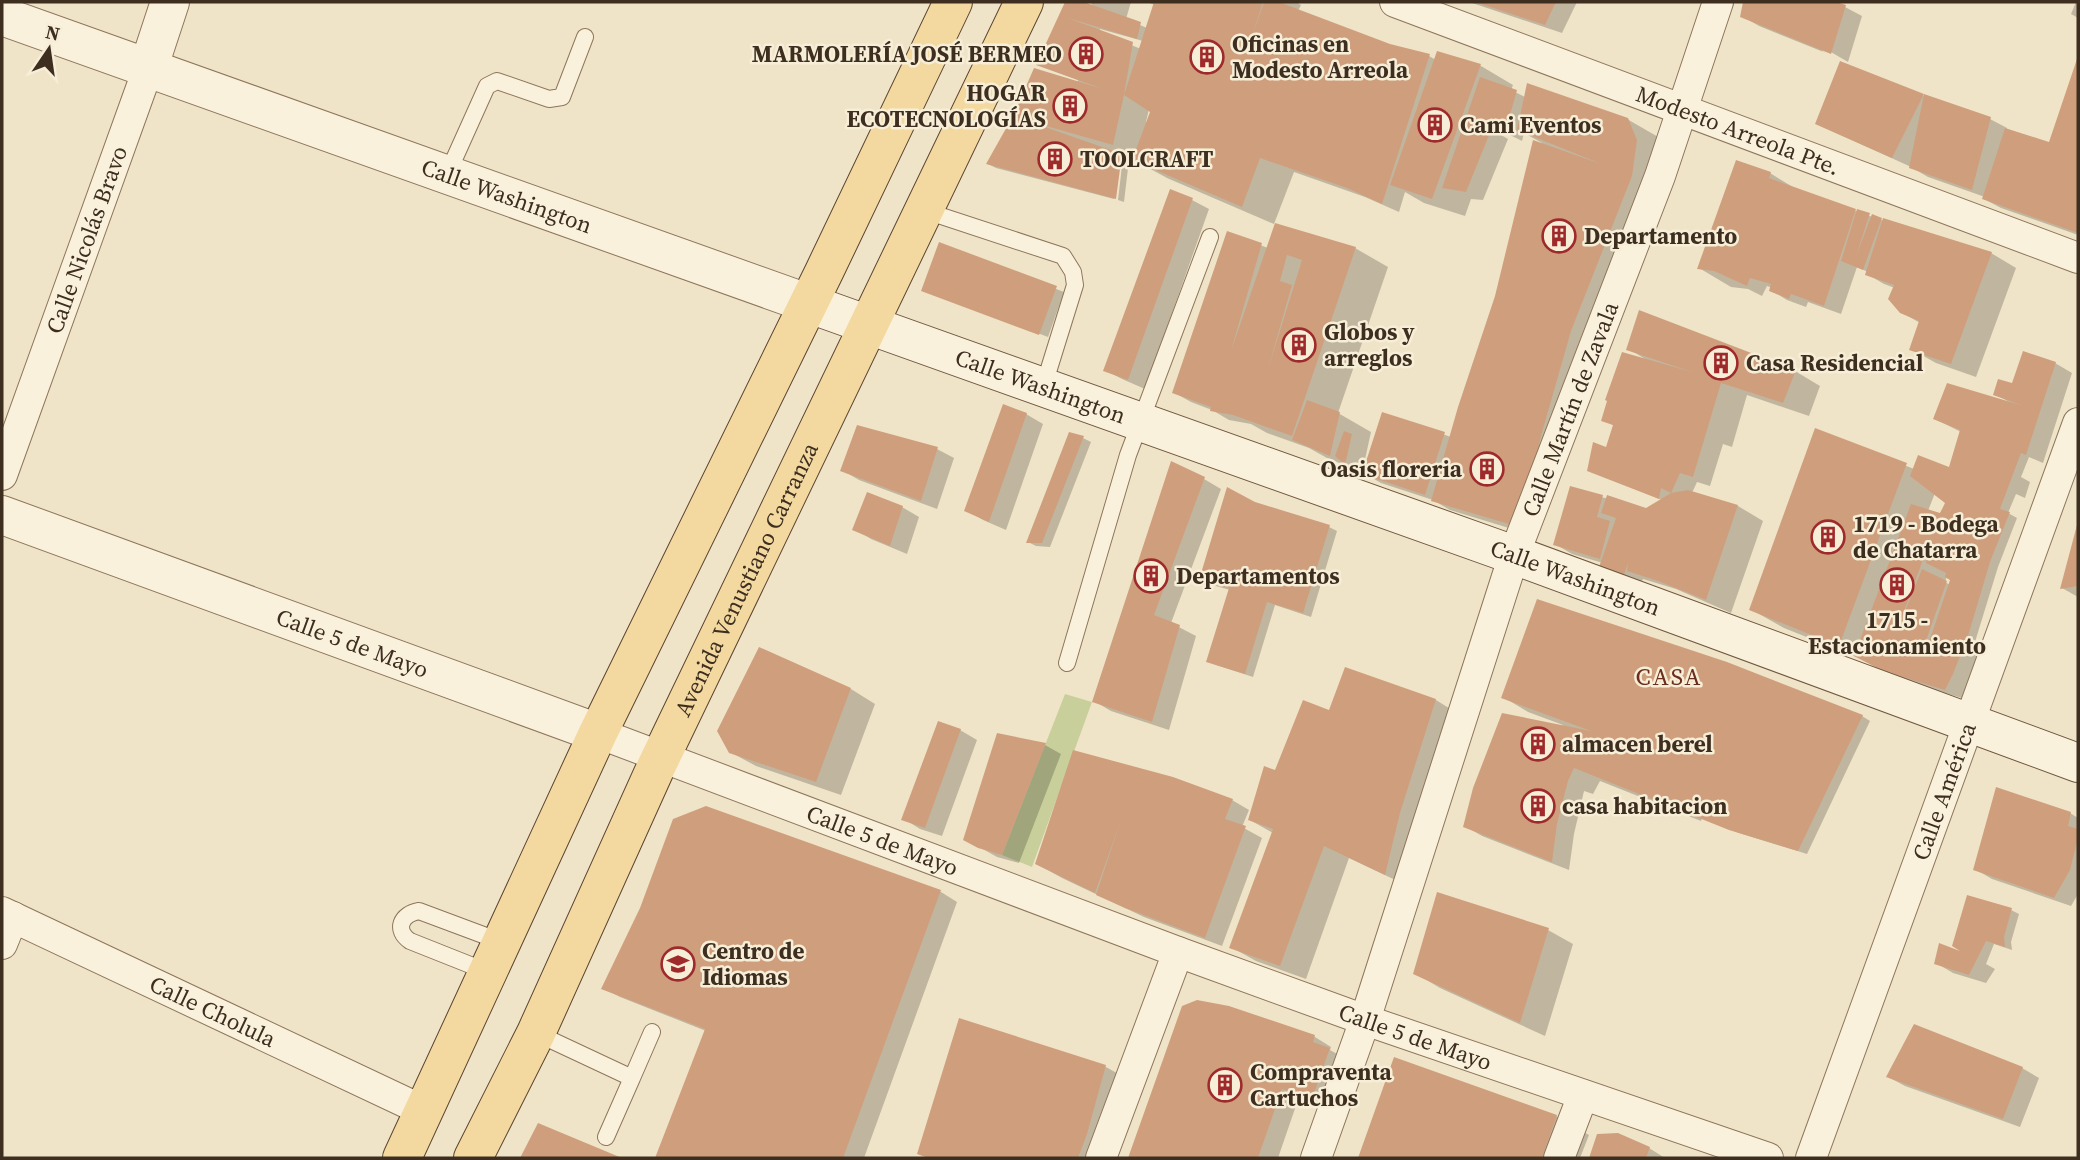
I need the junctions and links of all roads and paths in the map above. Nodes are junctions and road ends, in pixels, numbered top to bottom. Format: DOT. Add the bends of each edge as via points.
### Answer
graph roads {
  1 [pos="170,2"];
  2 [pos="953,2"];
  3 [pos="1024,2"];
  4 [pos="1718,2"];
  5 [pos="1407,4"];
  6 [pos="2,16"];
  7 [pos="584,37"];
  8 [pos="148,69"];
  9 [pos="1681,109"];
  10 [pos="447,175"];
  11 [pos="923,210"];
  12 [pos="1210,237"];
  13 [pos="2078,258"];
  14 [pos="807,303"];
  15 [pos="867,325"];
  16 [pos="1043,388"];
  17 [pos="1140,422"];
  18 [pos="2078,424"];
  19 [pos="2,475"];
  20 [pos="2,514"];
  21 [pos="1514,555"];
  22 [pos="1067,663"];
  23 [pos="1970,724"];
  24 [pos="598,733"];
  25 [pos="662,756"];
  26 [pos="2078,763"];
  27 [pos="6,924"];
  28 [pos="1178,952"];
  29 [pos="495,957"];
  30 [pos="1365,1020"];
  31 [pos="652,1032"];
  32 [pos="536,1033"];
  33 [pos="632,1078"];
  34 [pos="1583,1095"];
  35 [pos="424,1111"];
  36 [pos="606,1137"];
  37 [pos="402,1158"];
  38 [pos="473,1158"];
  39 [pos="1101,1158"];
  40 [pos="1316,1158"];
  41 [pos="1559,1158"];
  42 [pos="1768,1158"];
  43 [pos="1811,1158"];
  1 -- 8 [label="street, Calle Nicolás Bravo"];
  2 -- 14 [label="main road"];
  3 -- 11 [label="main road, Avenida Venustiano Carranza"];
  4 -- 9 [label="street, Calle Martín de Zavala"];
  5 -- 9 [label="street, Modesto Arreola Pte."];
  6 -- 8 [label="street, Calle Washington"];
  7 -- 10 [label="lane" via="562,97 549,99 497,81 487,86"];
  8 -- 10 [label="street, Calle Washington"];
  8 -- 19 [label="street, Calle Nicolás Bravo"];
  9 -- 13 [label="street, Modesto Arreola Pte."];
  9 -- 21 [label="street, Calle Martín de Zavala" via="1660,176"];
  10 -- 14 [label="street, Calle Washington"];
  11 -- 15 [label="main road, Avenida Venustiano Carranza"];
  11 -- 16 [label="lane" via="1063,256 1075,285"];
  12 -- 17 [label="lane"];
  14 -- 15 [label="street, Calle Washington"];
  14 -- 24 [label="main road"];
  15 -- 16 [label="street, Calle Washington"];
  15 -- 25 [label="main road, Avenida Venustiano Carranza"];
  16 -- 17 [label="street, Calle Washington"];
  17 -- 21 [label="street, Calle Washington"];
  17 -- 22 [label="lane"];
  18 -- 23 [label="street, Calle América"];
  20 -- 24 [label="street, Calle 5 de Mayo"];
  21 -- 23 [label="street, Calle Washington"];
  21 -- 30 [label="street, Calle Martín de Zavala"];
  23 -- 26 [label="street, Calle Washington"];
  23 -- 43 [label="street, Calle América"];
  24 -- 25 [label="street, Calle 5 de Mayo"];
  24 -- 29 [label="main road"];
  25 -- 28 [label="street, Calle 5 de Mayo"];
  25 -- 32 [label="main road, Avenida Venustiano Carranza"];
  27 -- 35 [label="street, Calle Cholula"];
  28 -- 30 [label="street, Calle 5 de Mayo"];
  28 -- 39 [label="street"];
  29 -- 29 [label="lane" via="419,911 403,918 401,929 410,942"];
  29 -- 35 [label="main road"];
  30 -- 34 [label="street, Calle 5 de Mayo"];
  30 -- 40 [label="street, Calle Martín de Zavala"];
  31 -- 33 [label="lane"];
  32 -- 33 [label="lane"];
  32 -- 38 [label="main road, Avenida Venustiano Carranza"];
  33 -- 36 [label="lane"];
  34 -- 41 [label="street"];
  34 -- 42 [label="street, Calle 5 de Mayo"];
  35 -- 37 [label="main road"];
}
